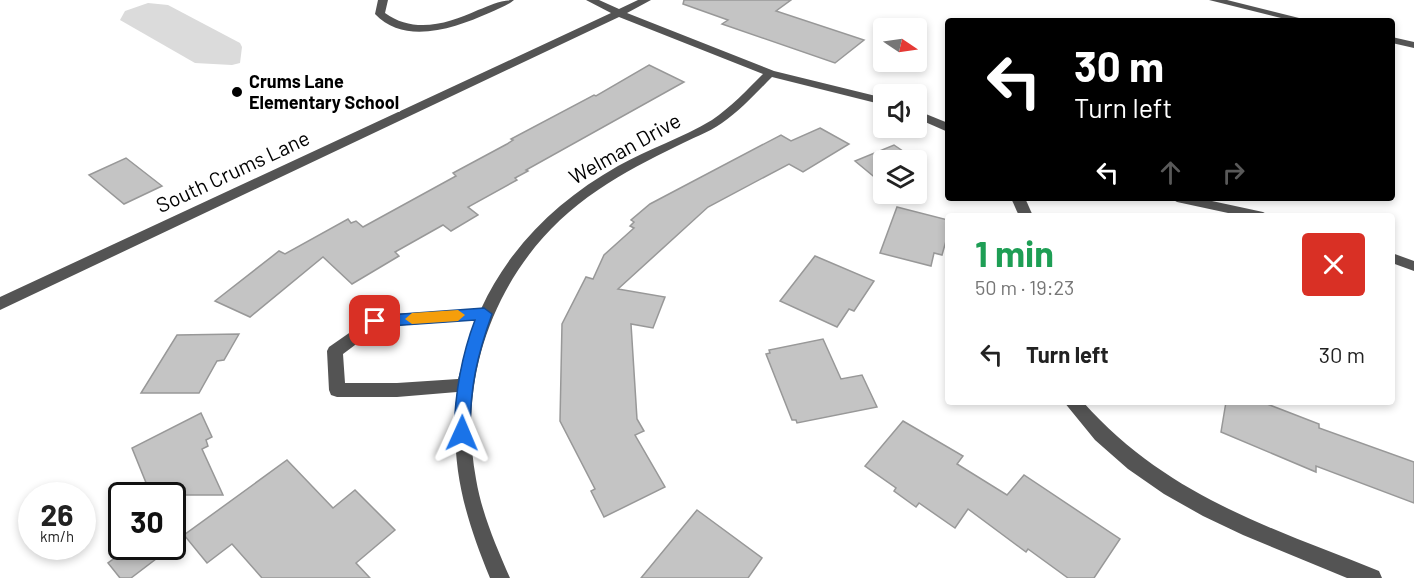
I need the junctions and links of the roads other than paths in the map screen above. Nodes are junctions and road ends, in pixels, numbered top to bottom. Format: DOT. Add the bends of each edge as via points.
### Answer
graph roads {
  1 [pos="383,0"];
  2 [pos="509,0"];
  3 [pos="591,0"];
  4 [pos="646,0"];
  5 [pos="1214,0"];
  6 [pos="621,12"];
  7 [pos="1293,18"];
  8 [pos="1395,41"];
  9 [pos="1414,45"];
  10 [pos="770,73"];
  11 [pos="873,99"];
  12 [pos="927,118"];
  13 [pos="945,127"];
  14 [pos="1191,201"];
  15 [pos="1249,213"];
  16 [pos="1395,259"];
  17 [pos="1414,266"];
  18 [pos="0,304"];
  19 [pos="484,314"];
  20 [pos="465,385"];
  21 [pos="1076,405"];
  22 [pos="500,578"];
  23 [pos="1372,578"];
  1 -- 2 [label="street" via="380,14 387,22 413,28 452,24"];
  3 -- 6 [label="street"];
  4 -- 6 [label="street, South Crums Lane"];
  5 -- 7 [label="street"];
  6 -- 10 [label="street" via="649,27"];
  6 -- 18 [label="street, South Crums Lane"];
  8 -- 9 [label="street"];
  10 -- 11 [label="street"];
  10 -- 19 [label="street, Welman Drive" via="723,117 608,177 569,204 538,233 511,267"];
  12 -- 13 [label="street"];
  14 -- 15 [label="street"];
  16 -- 17 [label="street"];
  19 -- 20 [label="street, Welman Drive" via="470,354"];
  19 -- 20 [label="street" via="375,321 335,351 337,390"];
  20 -- 22 [label="street, Welman Drive" via="462,450 474,513"];
  21 -- 23 [label="street" via="1121,452 1174,490 1235,524"];
}
